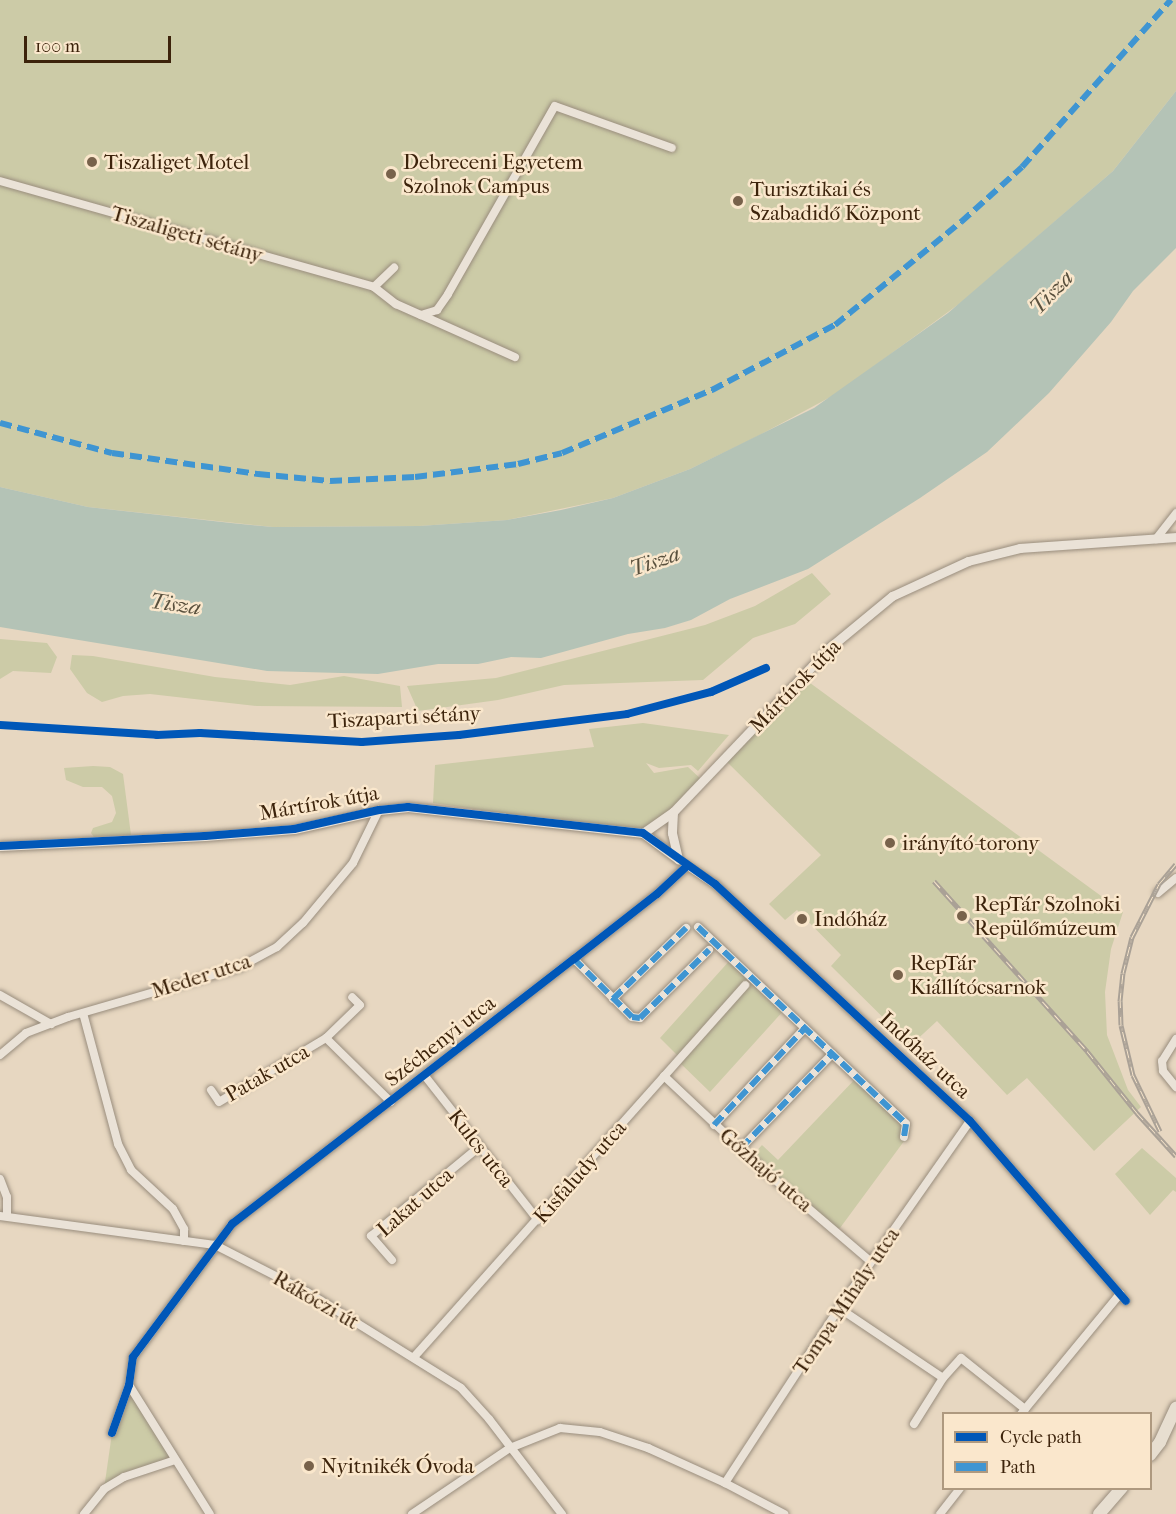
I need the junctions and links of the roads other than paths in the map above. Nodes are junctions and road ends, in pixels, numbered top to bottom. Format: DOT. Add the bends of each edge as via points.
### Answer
graph roads {
  1 [pos="672,148"];
  2 [pos="0,182"];
  3 [pos="394,268"];
  4 [pos="374,287"];
  5 [pos="421,315"];
  6 [pos="515,357"];
  7 [pos="1176,513"];
  8 [pos="1176,537"];
  9 [pos="1156,539"];
  10 [pos="379,810"];
  11 [pos="673,812"];
  12 [pos="643,833"];
  13 [pos="0,846"];
  14 [pos="678,859"];
  15 [pos="687,866"];
  16 [pos="1176,878"];
  17 [pos="1158,893"];
  18 [pos="698,927"];
  19 [pos="686,928"];
  20 [pos="709,950"];
  21 [pos="574,959"];
  22 [pos="745,985"];
  23 [pos="0,995"];
  24 [pos="352,997"];
  25 [pos="613,999"];
  26 [pos="82,1013"];
  27 [pos="51,1024"];
  28 [pos="805,1028"];
  29 [pos="326,1038"];
  30 [pos="1176,1039"];
  31 [pos="832,1054"];
  32 [pos="0,1055"];
  33 [pos="425,1076"];
  34 [pos="664,1076"];
  35 [pos="1176,1087"];
  36 [pos="211,1090"];
  37 [pos="391,1102"];
  38 [pos="970,1121"];
  39 [pos="714,1125"];
  40 [pos="904,1137"];
  41 [pos="480,1146"];
  42 [pos="741,1148"];
  43 [pos="0,1179"];
  44 [pos="3,1216"];
  45 [pos="538,1220"];
  46 [pos="184,1240"];
  47 [pos="215,1245"];
  48 [pos="392,1260"];
  49 [pos="870,1261"];
  50 [pos="1120,1294"];
  51 [pos="1126,1301"];
  52 [pos="839,1308"];
  53 [pos="414,1357"];
  54 [pos="943,1378"];
  55 [pos="129,1385"];
  56 [pos="1023,1411"];
  57 [pos="1175,1414"];
  58 [pos="914,1424"];
  59 [pos="112,1433"];
  60 [pos="510,1448"];
  61 [pos="1152,1452"];
  62 [pos="175,1460"];
  63 [pos="725,1483"];
  64 [pos="958,1490"];
  65 [pos="1120,1490"];
  66 [pos="84,1514"];
  67 [pos="210,1514"];
  68 [pos="412,1514"];
  69 [pos="562,1514"];
  70 [pos="784,1514"];
  71 [pos="940,1514"];
  72 [pos="1099,1514"];
  1 -- 5 [label="street" via="555,106 448,294 437,310"];
  2 -- 4 [label="street, Tiszaligeti sétány"];
  3 -- 4 [label="street"];
  4 -- 5 [label="street, Tiszaligeti sétány" via="396,304"];
  5 -- 6 [label="street, Tiszaligeti sétány"];
  7 -- 9 [label="street"];
  8 -- 9 [label="street, Mártírok útja"];
  9 -- 11 [label="street, Mártírok útja" via="1046,544 1012,550 943,570 892,596 829,648"];
  10 -- 12 [label="street, Mártírok útja" via="438,808"];
  10 -- 13 [label="street, Mártírok útja" via="294,829"];
  10 -- 26 [label="street, Meder utca" via="353,862 303,923 277,947 240,967"];
  11 -- 12 [label="street, Mártírok útja"];
  11 -- 14 [label="street" via="672,833"];
  12 -- 14 [label="street"];
  14 -- 15 [label="street, Indóház utca"];
  15 -- 21 [label="street, Széchenyi utca"];
  15 -- 38 [label="street, Indóház utca" via="715,884"];
  16 -- 17 [label="street"];
  18 -- 28 [label="street"];
  19 -- 25 [label="street"];
  20 -- 25 [label="street" via="640,1018 632,1017"];
  21 -- 25 [label="street"];
  21 -- 33 [label="street, Széchenyi utca"];
  22 -- 34 [label="street, Kisfaludy utca"];
  23 -- 27 [label="street"];
  24 -- 29 [label="street, Patak utca" via="360,1005"];
  26 -- 27 [label="street, Meder utca"];
  26 -- 46 [label="street" via="118,1144 131,1170 173,1209 184,1229"];
  27 -- 32 [label="street, Meder utca" via="26,1033"];
  28 -- 31 [label="street"];
  28 -- 39 [label="street"];
  29 -- 36 [label="street, Patak utca" via="219,1102"];
  29 -- 37 [label="street, Patak utca"];
  30 -- 35 [label="street" via="1162,1061 1163,1071"];
  31 -- 40 [label="street" via="906,1124"];
  31 -- 42 [label="street"];
  33 -- 37 [label="street, Széchenyi utca"];
  33 -- 41 [label="street, Kulcs utca"];
  34 -- 39 [label="street, Gőzhajó utca"];
  34 -- 45 [label="street, Kisfaludy utca"];
  37 -- 47 [label="street, Széchenyi utca" via="232,1224"];
  38 -- 49 [label="street, Tompa Mihály utca"];
  38 -- 50 [label="street, Indóház utca"];
  39 -- 42 [label="street, Gőzhajó utca"];
  41 -- 45 [label="street, Kulcs utca"];
  41 -- 48 [label="street, Lakat utca" via="371,1236"];
  42 -- 49 [label="street, Gőzhajó utca"];
  43 -- 44 [label="street" via="8,1197"];
  44 -- 46 [label="street, Rákóczi út"];
  45 -- 53 [label="street, Kisfaludy utca"];
  46 -- 47 [label="street, Rákóczi út"];
  47 -- 53 [label="street, Rákóczi út" via="307,1292"];
  47 -- 55 [label="street, Széchenyi utca" via="133,1357"];
  49 -- 52 [label="street, Tompa Mihály utca"];
  50 -- 51 [label="street, Indóház utca"];
  50 -- 56 [label="street"];
  52 -- 54 [label="street"];
  52 -- 63 [label="street, Tompa Mihály utca"];
  53 -- 60 [label="street, Rákóczi út" via="461,1388"];
  54 -- 56 [label="street" via="962,1358"];
  54 -- 58 [label="street"];
  55 -- 59 [label="street, Széchenyi utca"];
  55 -- 62 [label="street"];
  57 -- 61 [label="main road"];
  60 -- 63 [label="street" via="560,1428 600,1432 648,1448"];
  60 -- 68 [label="street"];
  60 -- 69 [label="street, Rákóczi út"];
  62 -- 66 [label="street" via="124,1477 104,1489"];
  62 -- 67 [label="street"];
  63 -- 70 [label="street"];
  64 -- 71 [label="street"];
  65 -- 72 [label="main road"];
}
